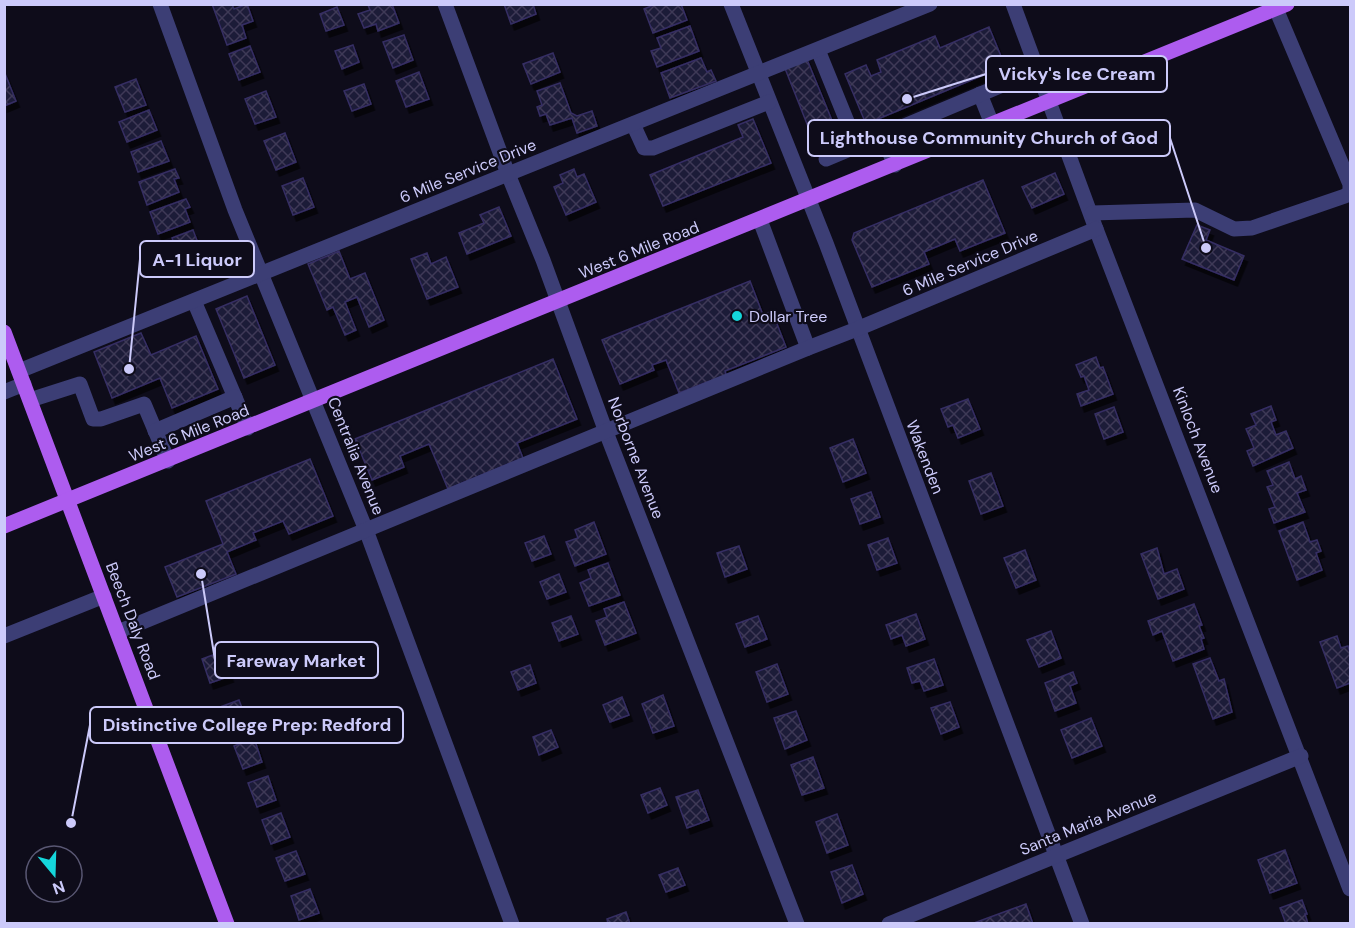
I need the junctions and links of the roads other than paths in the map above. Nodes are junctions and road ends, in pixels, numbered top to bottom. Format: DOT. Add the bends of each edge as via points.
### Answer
graph roads {
  1 [pos="160,4"];
  2 [pos="445,4"];
  3 [pos="731,4"];
  4 [pos="930,4"];
  5 [pos="1013,4"];
  6 [pos="1282,7"];
  7 [pos="818,50"];
  8 [pos="757,74"];
  9 [pos="1007,83"];
  10 [pos="980,94"];
  11 [pos="1050,101"];
  12 [pos="769,102"];
  13 [pos="633,124"];
  14 [pos="992,124"];
  15 [pos="882,135"];
  16 [pos="857,146"];
  17 [pos="826,159"];
  18 [pos="895,165"];
  19 [pos="508,174"];
  20 [pos="808,200"];
  21 [pos="1092,213"];
  22 [pos="760,220"];
  23 [pos="1096,229"];
  24 [pos="261,274"];
  25 [pos="194,302"];
  26 [pos="557,302"];
  27 [pos="857,329"];
  28 [pos="4,332"];
  29 [pos="808,348"];
  30 [pos="22,377"];
  31 [pos="4,392"];
  32 [pos="235,397"];
  33 [pos="30,400"];
  34 [pos="314,401"];
  35 [pos="248,428"];
  36 [pos="155,430"];
  37 [pos="606,432"];
  38 [pos="168,461"];
  39 [pos="69,501"];
  40 [pos="4,526"];
  41 [pos="366,530"];
  42 [pos="104,596"];
  43 [pos="118,632"];
  44 [pos="4,636"];
  45 [pos="1301,756"];
  46 [pos="1056,855"];
  47 [pos="1350,889"];
  48 [pos="227,924"];
  49 [pos="512,924"];
  50 [pos="796,924"];
  51 [pos="889,924"];
  52 [pos="1082,924"];
  1 -- 24 [label="street, Centralia Avenue"];
  2 -- 19 [label="street, Norborne Avenue"];
  3 -- 8 [label="street, Wakenden"];
  4 -- 7 [label="street, 6 Mile Service Drive"];
  5 -- 11 [label="street, Kinloch Avenue"];
  6 -- 11 [label="main road, West 6 Mile Road"];
  6 -- 21 [label="street" via="1350,192 1252,228 1234,229 1195,210"];
  7 -- 8 [label="street, 6 Mile Service Drive"];
  7 -- 16 [label="street"];
  8 -- 12 [label="street, Wakenden"];
  8 -- 13 [label="street, 6 Mile Service Drive"];
  9 -- 10 [label="street"];
  10 -- 14 [label="street"];
  10 -- 15 [label="street"];
  11 -- 14 [label="main road, West 6 Mile Road"];
  11 -- 21 [label="street, Kinloch Avenue"];
  12 -- 13 [label="street" via="653,148 644,148"];
  12 -- 20 [label="street, Wakenden"];
  13 -- 19 [label="street, 6 Mile Service Drive"];
  14 -- 18 [label="main road, West 6 Mile Road"];
  15 -- 16 [label="street"];
  15 -- 18 [label="street"];
  16 -- 17 [label="street"];
  18 -- 20 [label="main road, West 6 Mile Road"];
  19 -- 24 [label="street, 6 Mile Service Drive"];
  19 -- 26 [label="street, Norborne Avenue"];
  20 -- 22 [label="main road, West 6 Mile Road"];
  20 -- 27 [label="street, Wakenden"];
  21 -- 23 [label="street, Kinloch Avenue"];
  22 -- 26 [label="main road, West 6 Mile Road"];
  22 -- 29 [label="street"];
  23 -- 27 [label="street, 6 Mile Service Drive"];
  23 -- 45 [label="street, Kinloch Avenue"];
  24 -- 25 [label="street, 6 Mile Service Drive"];
  24 -- 34 [label="street, Centralia Avenue"];
  25 -- 30 [label="street, 6 Mile Service Drive"];
  25 -- 32 [label="street"];
  26 -- 34 [label="main road, West 6 Mile Road"];
  26 -- 37 [label="street, Norborne Avenue"];
  27 -- 29 [label="street, 6 Mile Service Drive"];
  27 -- 46 [label="street, Wakenden"];
  28 -- 30 [label="main road, Beech Daly Road"];
  29 -- 37 [label="street, 6 Mile Service Drive"];
  30 -- 31 [label="street, 6 Mile Service Drive"];
  30 -- 33 [label="main road, Beech Daly Road"];
  32 -- 35 [label="street"];
  32 -- 36 [label="street"];
  33 -- 36 [label="street" via="80,384 93,418 101,419 144,404"];
  33 -- 39 [label="main road, Beech Daly Road"];
  34 -- 35 [label="main road, West 6 Mile Road"];
  34 -- 41 [label="street, Centralia Avenue"];
  35 -- 38 [label="main road, West 6 Mile Road"];
  36 -- 38 [label="street"];
  37 -- 41 [label="street"];
  37 -- 50 [label="street, Norborne Avenue"];
  38 -- 39 [label="main road, West 6 Mile Road"];
  39 -- 40 [label="main road, West 6 Mile Road"];
  39 -- 42 [label="main road, Beech Daly Road"];
  41 -- 43 [label="street"];
  41 -- 49 [label="street, Centralia Avenue"];
  42 -- 43 [label="main road, Beech Daly Road"];
  42 -- 44 [label="street"];
  43 -- 48 [label="main road, Beech Daly Road"];
  45 -- 46 [label="street, Santa Maria Avenue"];
  45 -- 47 [label="street, Kinloch Avenue"];
  46 -- 51 [label="street, Santa Maria Avenue"];
  46 -- 52 [label="street, Wakenden"];
}
